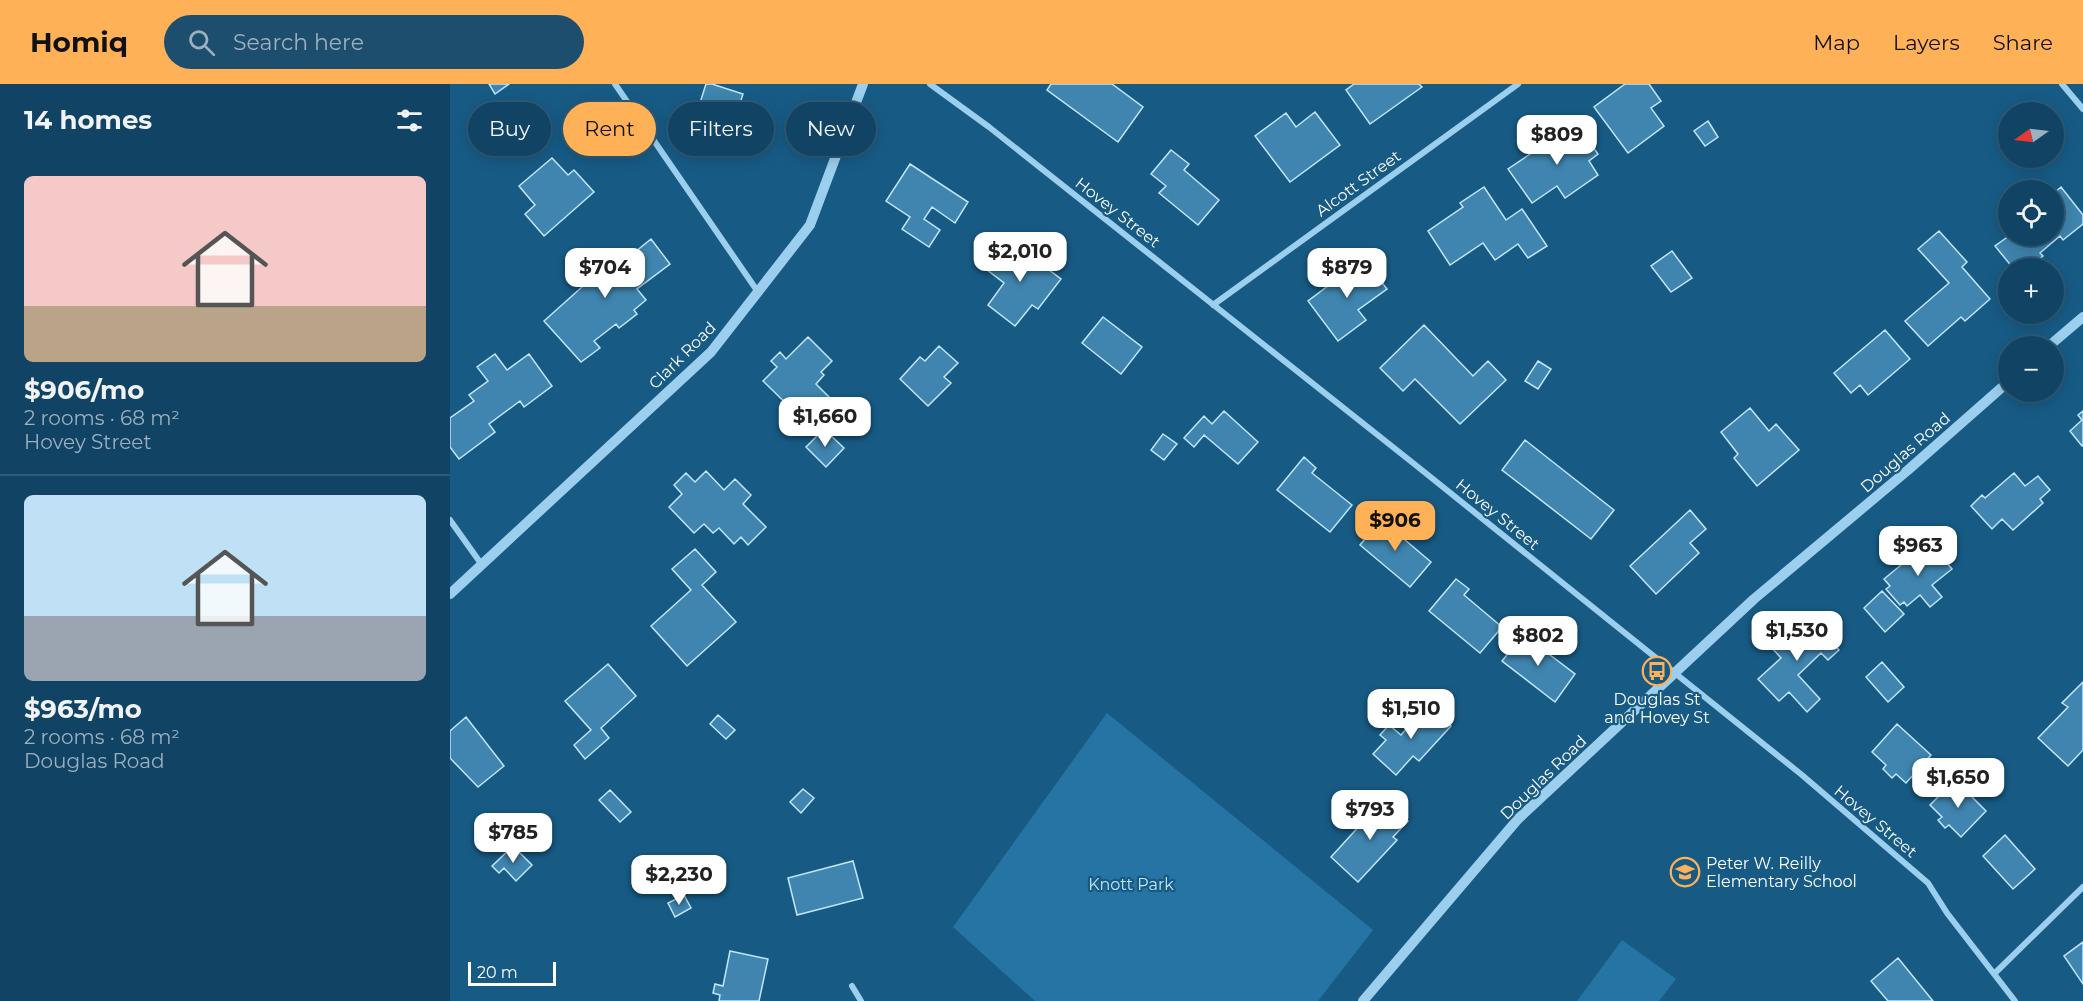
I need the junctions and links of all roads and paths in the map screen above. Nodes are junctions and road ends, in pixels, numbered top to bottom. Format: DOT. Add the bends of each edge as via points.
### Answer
graph roads {
  1 [pos="615,84"];
  2 [pos="863,84"];
  3 [pos="930,84"];
  4 [pos="1518,84"];
  5 [pos="2062,84"];
  6 [pos="2083,109"];
  7 [pos="758,292"];
  8 [pos="1213,304"];
  9 [pos="2083,317"];
  10 [pos="2061,336"];
  11 [pos="1998,391"];
  12 [pos="450,520"];
  13 [pos="482,565"];
  14 [pos="450,594"];
  15 [pos="1674,673"];
  16 [pos="2083,886"];
  17 [pos="1994,974"];
  18 [pos="852,986"];
  19 [pos="861,1001"];
  20 [pos="1363,1001"];
  21 [pos="2015,1001"];
  1 -- 7 [label="street"];
  2 -- 7 [label="street, Clark Road" via="810,225"];
  3 -- 8 [label="street, Hovey Street"];
  4 -- 8 [label="street, Alcott Street"];
  5 -- 6 [label="street"];
  7 -- 13 [label="street, Clark Road" via="711,352"];
  8 -- 15 [label="street, Hovey Street"];
  9 -- 10 [label="street"];
  11 -- 15 [label="street, Douglas Road" via="1754,599"];
  12 -- 13 [label="street"];
  13 -- 14 [label="street, Clark Road"];
  15 -- 17 [label="street, Hovey Street" via="1928,883"];
  15 -- 20 [label="street, Douglas Road" via="1518,819"];
  16 -- 17 [label="street"];
  17 -- 21 [label="street, Hovey Street"];
  18 -- 19 [label="street"];
}
